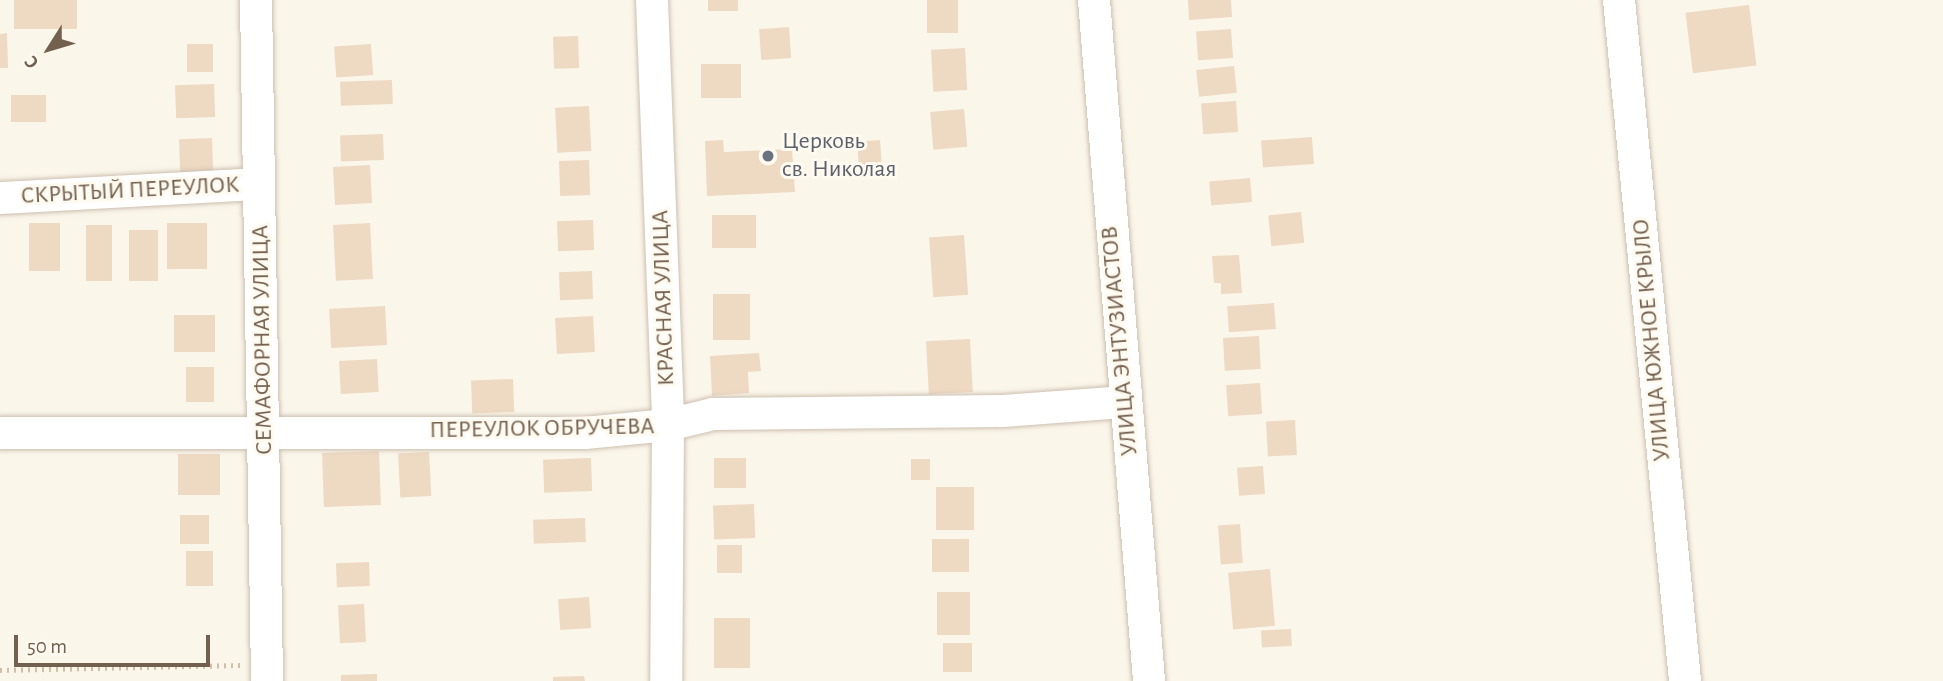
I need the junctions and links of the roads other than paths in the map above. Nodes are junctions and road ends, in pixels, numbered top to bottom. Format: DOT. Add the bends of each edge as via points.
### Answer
graph roads {
  1 [pos="256,0"];
  2 [pos="652,0"];
  3 [pos="1094,0"];
  4 [pos="1619,0"];
  5 [pos="259,184"];
  6 [pos="0,198"];
  7 [pos="1124,402"];
  8 [pos="668,425"];
  9 [pos="267,431"];
  10 [pos="0,433"];
  11 [pos="267,673"];
  12 [pos="666,681"];
  13 [pos="1149,681"];
  14 [pos="1685,681"];
  1 -- 5 [label="street, СЕМАФОРНАЯ УЛИЦА"];
  2 -- 8 [label="street, КРАСНАЯ УЛИЦА"];
  3 -- 7 [label="street, УЛИЦА ЭНТУЗИАСТОВ"];
  4 -- 14 [label="street, УЛИЦА ЮЖНОЕ КРЫЛО"];
  5 -- 6 [label="street, СКРЫТЫЙ ПЕРЕУЛОК"];
  5 -- 9 [label="street, СЕМАФОРНАЯ УЛИЦА"];
  7 -- 8 [label="street, ПЕРЕУЛОК ОБРУЧЕВА" via="1002,411 713,414"];
  7 -- 13 [label="street, УЛИЦА ЭНТУЗИАСТОВ"];
  8 -- 9 [label="street, ПЕРЕУЛОК ОБРУЧЕВА" via="585,433"];
  8 -- 12 [label="street, КРАСНАЯ УЛИЦА"];
  9 -- 10 [label="street, ПЕРЕУЛОК ОБРУЧЕВА"];
  9 -- 11 [label="street, СЕМАФОРНАЯ УЛИЦА"];
}
